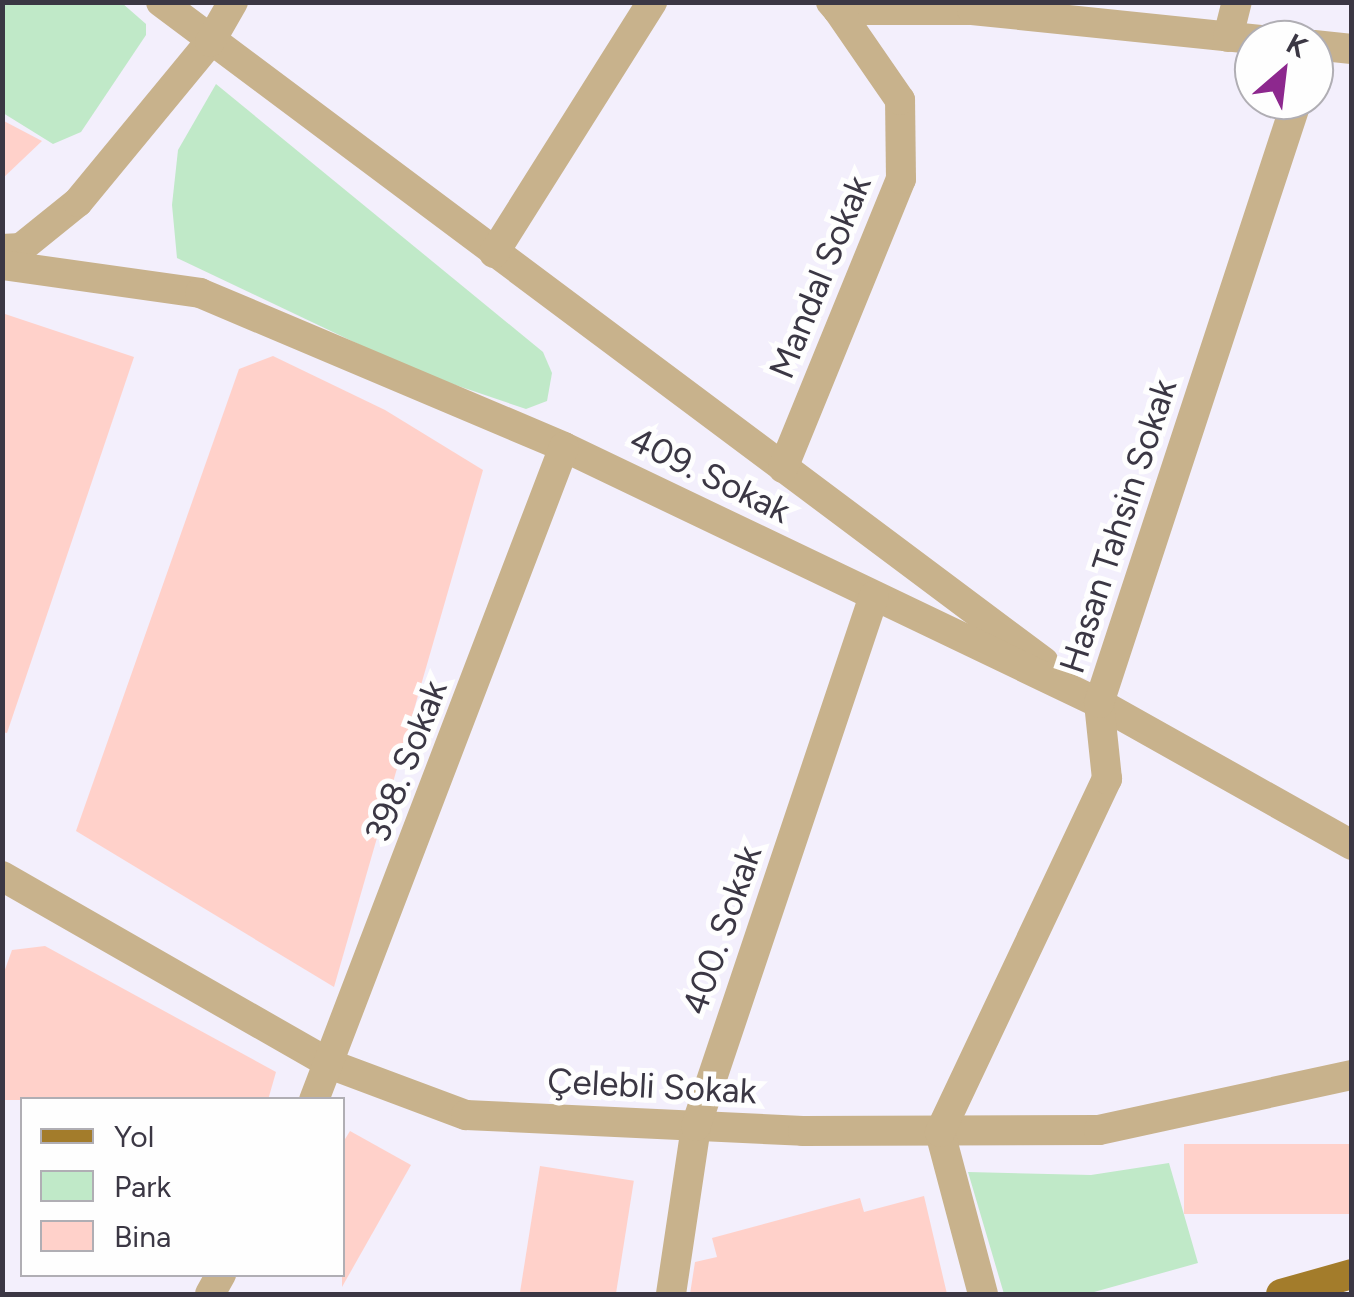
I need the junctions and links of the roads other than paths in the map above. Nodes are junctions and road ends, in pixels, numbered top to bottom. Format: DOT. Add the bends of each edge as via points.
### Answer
graph roads {
  1 [pos="162,2"];
  2 [pos="233,2"];
  3 [pos="652,2"];
  4 [pos="1237,2"];
  5 [pos="834,6"];
  6 [pos="1013,8"];
  7 [pos="1228,37"];
  8 [pos="1234,38"];
  9 [pos="210,42"];
  10 [pos="1290,120"];
  11 [pos="2,250"];
  12 [pos="494,252"];
  13 [pos="2,265"];
  14 [pos="564,447"];
  15 [pos="783,468"];
  16 [pos="874,596"];
  17 [pos="1100,703"];
  18 [pos="1352,846"];
  19 [pos="2,876"];
  20 [pos="332,1065"];
  21 [pos="1352,1075"];
  22 [pos="316,1097"];
  23 [pos="696,1126"];
  24 [pos="940,1132"];
  25 [pos="1352,1274"];
  26 [pos="671,1294"];
  27 [pos="983,1294"];
  28 [pos="1281,1294"];
  1 -- 9 [label="street"];
  2 -- 9 [label="street"];
  3 -- 12 [label="street"];
  4 -- 7 [label="street"];
  5 -- 6 [label="street"];
  5 -- 15 [label="street, Mandal Sokak" via="900,100 901,179"];
  6 -- 7 [label="street"];
  7 -- 8 [label="street"];
  9 -- 11 [label="street" via="78,202 21,248"];
  9 -- 12 [label="street"];
  10 -- 17 [label="street, Hasan Tahsin Sokak"];
  12 -- 15 [label="street"];
  13 -- 14 [label="street, 409. Sokak" via="200,293"];
  14 -- 16 [label="street, 409. Sokak"];
  14 -- 20 [label="street, 398. Sokak"];
  15 -- 17 [label="street"];
  16 -- 17 [label="street, 409. Sokak"];
  16 -- 23 [label="street, 400. Sokak"];
  17 -- 18 [label="street, 409. Sokak"];
  17 -- 24 [label="street, Hasan Tahsin Sokak" via="1108,779"];
  19 -- 20 [label="street, Çelebli Sokak"];
  20 -- 22 [label="street, 398. Sokak"];
  20 -- 23 [label="street, Çelebli Sokak" via="466,1114"];
  21 -- 24 [label="street, Çelebli Sokak" via="1099,1130"];
  23 -- 24 [label="street, Çelebli Sokak"];
  23 -- 26 [label="street, 400. Sokak"];
  24 -- 27 [label="street"];
  25 -- 28 [label="main road"];
}
